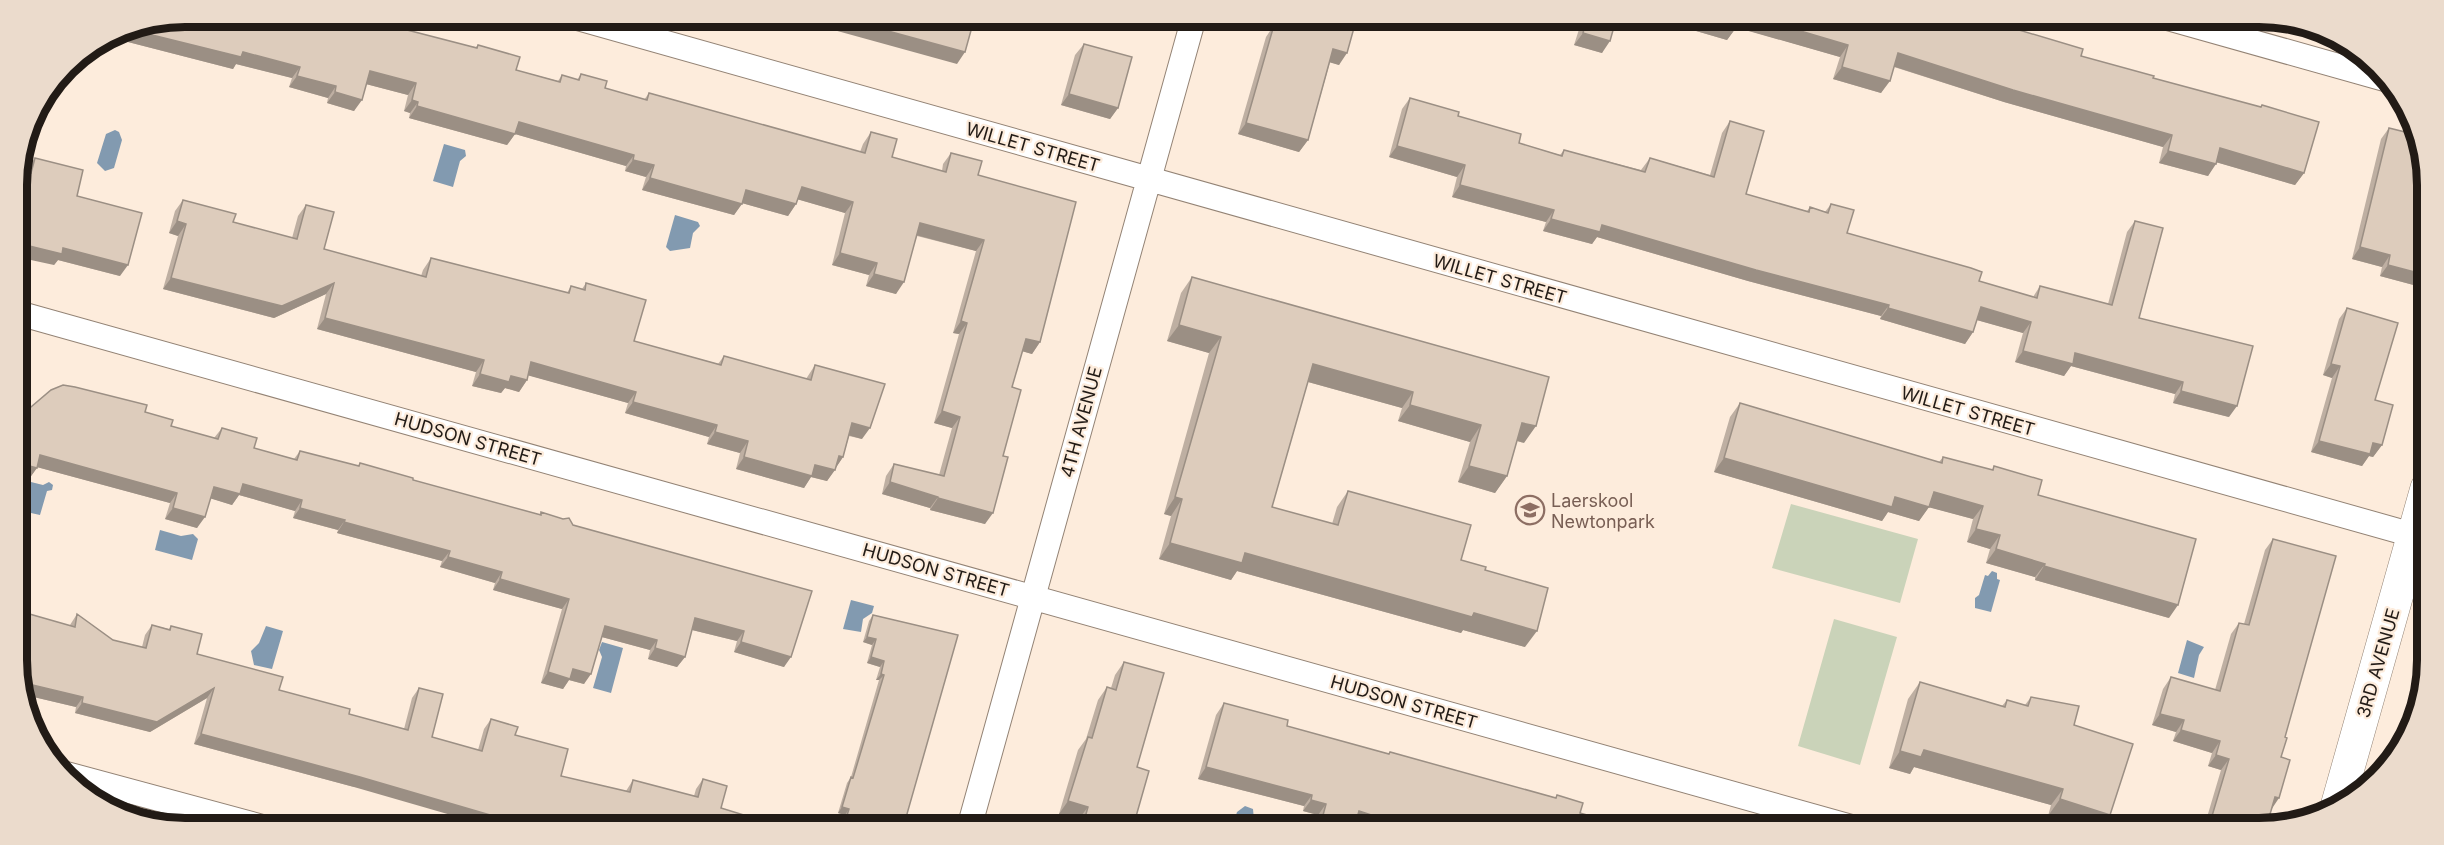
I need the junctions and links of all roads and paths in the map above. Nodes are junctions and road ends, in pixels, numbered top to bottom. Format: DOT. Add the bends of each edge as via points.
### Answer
graph roads {
  1 [pos="612,27"];
  2 [pos="1191,27"];
  3 [pos="2202,27"];
  4 [pos="2373,76"];
  5 [pos="1148,180"];
  6 [pos="27,316"];
  7 [pos="2417,537"];
  8 [pos="2417,551"];
  9 [pos="1032,597"];
  10 [pos="78,776"];
  11 [pos="2339,796"];
  12 [pos="230,818"];
  13 [pos="972,818"];
  14 [pos="1819,818"];
  1 -- 5 [label="street, WILLET STREET"];
  2 -- 5 [label="street, 4TH AVENUE"];
  3 -- 4 [label="street"];
  5 -- 7 [label="street, WILLET STREET"];
  5 -- 9 [label="street, 4TH AVENUE"];
  6 -- 9 [label="street, HUDSON STREET"];
  8 -- 11 [label="street, 3RD AVENUE"];
  9 -- 13 [label="street, 4TH AVENUE"];
  9 -- 14 [label="street, HUDSON STREET"];
  10 -- 12 [label="street"];
}
